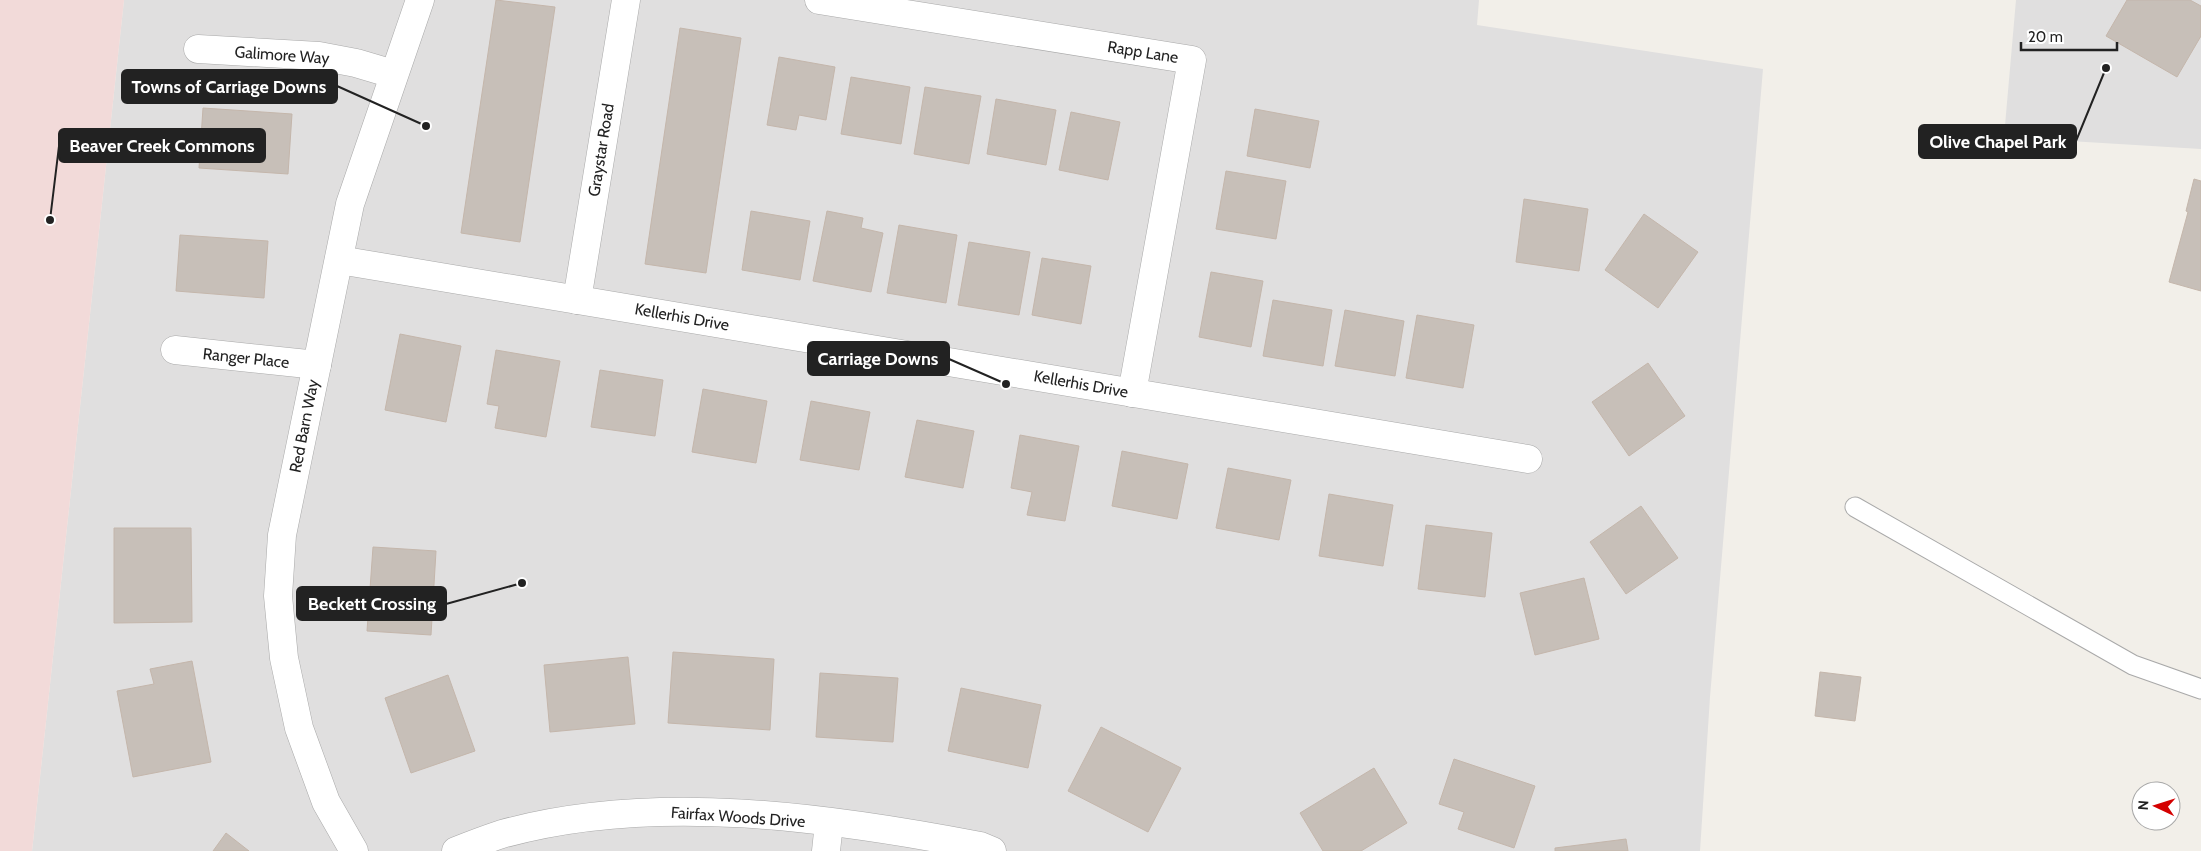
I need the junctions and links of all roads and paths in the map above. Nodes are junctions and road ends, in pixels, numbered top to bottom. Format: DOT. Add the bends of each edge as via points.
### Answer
graph roads {
  1 [pos="420,0"];
  2 [pos="626,0"];
  3 [pos="819,0"];
  4 [pos="198,49"];
  5 [pos="393,74"];
  6 [pos="338,260"];
  7 [pos="577,300"];
  8 [pos="175,350"];
  9 [pos="317,365"];
  10 [pos="1132,393"];
  11 [pos="1528,458"];
  12 [pos="1855,507"];
  13 [pos="2201,689"];
  14 [pos="829,823"];
  15 [pos="354,851"];
  16 [pos="456,851"];
  17 [pos="826,851"];
  18 [pos="992,851"];
  1 -- 5 [label="street, Red Barn Way"];
  2 -- 7 [label="street, Graystar Road"];
  3 -- 10 [label="street, Rapp Lane" via="1192,60"];
  4 -- 5 [label="street, Galimore Way" via="318,56 356,62"];
  5 -- 6 [label="street, Red Barn Way" via="350,204"];
  6 -- 7 [label="street, Kellerhis Drive"];
  6 -- 9 [label="street, Red Barn Way"];
  7 -- 10 [label="street, Kellerhis Drive"];
  8 -- 9 [label="street, Ranger Place"];
  9 -- 15 [label="street, Red Barn Way" via="282,535 278,596 284,658 299,728 326,802"];
  10 -- 11 [label="street, Kellerhis Drive"];
  12 -- 13 [label="lane" via="2133,665"];
  14 -- 16 [label="street, Fairfax Woods Drive" via="710,811 654,812 550,824 502,834"];
  14 -- 17 [label="street"];
  14 -- 18 [label="street, Fairfax Woods Drive" via="890,829"];
}
